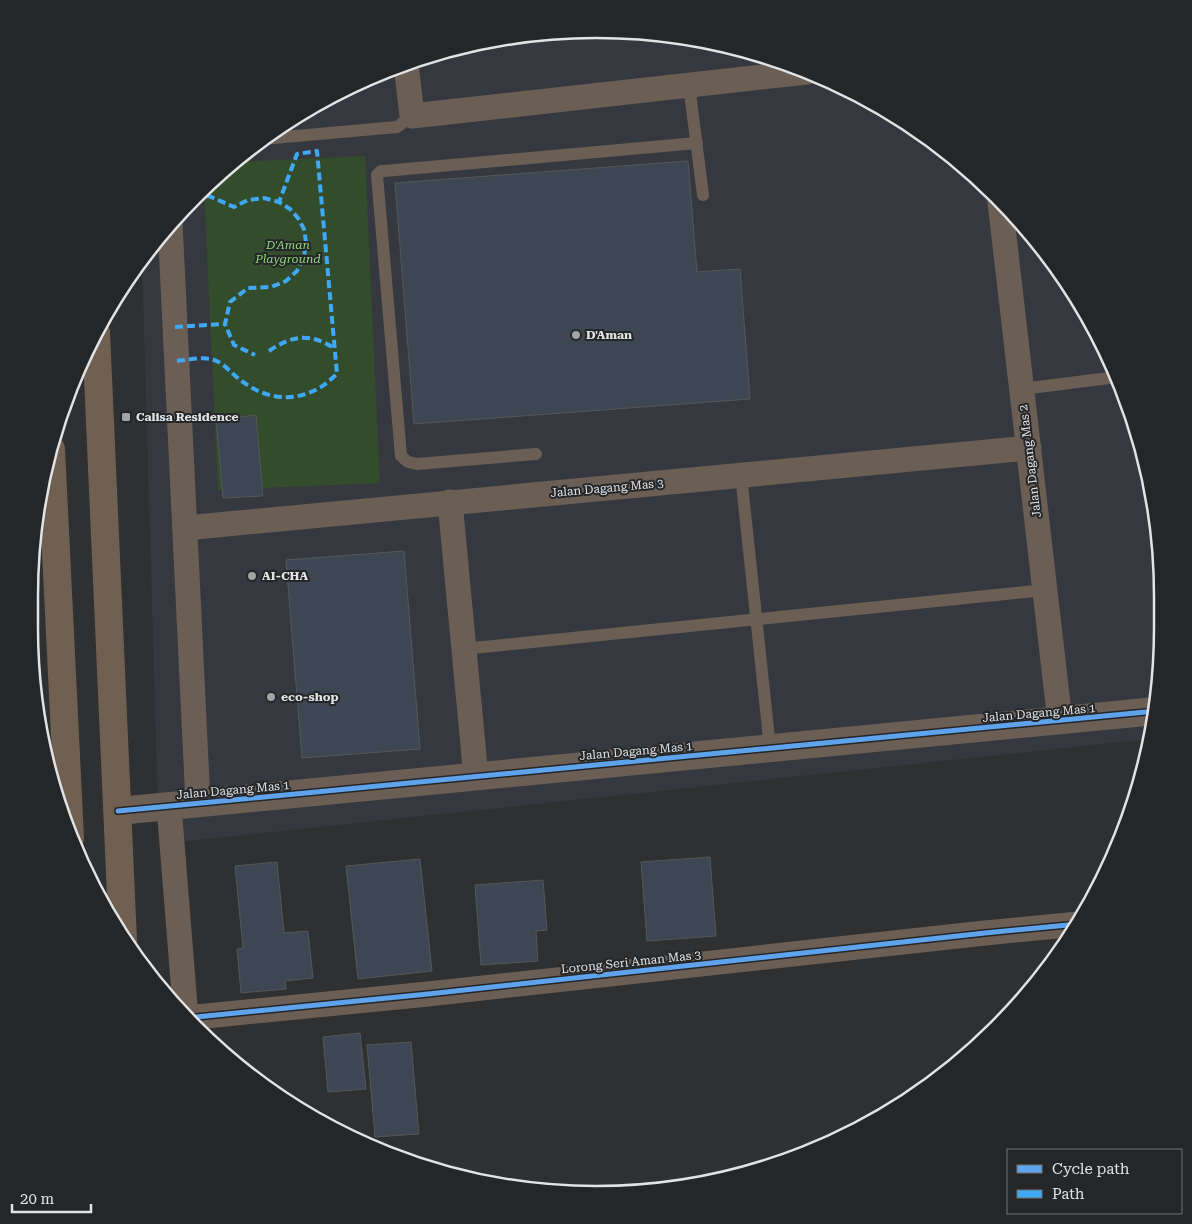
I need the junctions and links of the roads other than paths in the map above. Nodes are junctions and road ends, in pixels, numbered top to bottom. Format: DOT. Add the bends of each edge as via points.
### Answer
graph roads {
  1 [pos="407,71"];
  2 [pos="793,73"];
  3 [pos="688,84"];
  4 [pos="412,116"];
  5 [pos="278,138"];
  6 [pos="697,143"];
  7 [pos="703,195"];
  8 [pos="1001,212"];
  9 [pos="171,235"];
  10 [pos="97,346"];
  11 [pos="1110,378"];
  12 [pos="1022,389"];
  13 [pos="1029,448"];
  14 [pos="536,454"];
  15 [pos="52,471"];
  16 [pos="741,475"];
  17 [pos="450,502"];
  18 [pos="185,528"];
  19 [pos="1045,590"];
  20 [pos="756,620"];
  21 [pos="464,649"];
  22 [pos="1148,713"];
  23 [pos="1060,721"];
  24 [pos="770,748"];
  25 [pos="476,777"];
  26 [pos="198,803"];
  27 [pos="169,806"];
  28 [pos="118,811"];
  29 [pos="69,813"];
  30 [pos="123,924"];
  31 [pos="1068,925"];
  32 [pos="185,1006"];
  33 [pos="195,1017"];
  1 -- 4 [label="street"];
  2 -- 3 [label="street"];
  3 -- 4 [label="street"];
  3 -- 6 [label="lane"];
  4 -- 5 [label="lane" via="397,127"];
  6 -- 7 [label="lane"];
  6 -- 14 [label="lane" via="381,171 378,175 401,456 417,464"];
  8 -- 12 [label="street, Jalan Dagang Mas 2"];
  9 -- 18 [label="street"];
  10 -- 28 [label="main road"];
  11 -- 12 [label="lane"];
  12 -- 13 [label="street, Jalan Dagang Mas 2"];
  13 -- 16 [label="street, Jalan Dagang Mas 3"];
  13 -- 19 [label="street, Jalan Dagang Mas 2"];
  15 -- 29 [label="main road"];
  16 -- 17 [label="street, Jalan Dagang Mas 3"];
  16 -- 20 [label="lane"];
  17 -- 18 [label="street, Jalan Dagang Mas 3"];
  17 -- 21 [label="street"];
  18 -- 26 [label="street"];
  19 -- 20 [label="lane"];
  19 -- 23 [label="street, Jalan Dagang Mas 2"];
  20 -- 21 [label="lane"];
  20 -- 24 [label="lane"];
  21 -- 25 [label="street"];
  22 -- 23 [label="street, Jalan Dagang Mas 1"];
  23 -- 24 [label="street, Jalan Dagang Mas 1"];
  24 -- 25 [label="street, Jalan Dagang Mas 1"];
  25 -- 26 [label="street, Jalan Dagang Mas 1"];
  26 -- 27 [label="street, Jalan Dagang Mas 1"];
  27 -- 28 [label="street, Jalan Dagang Mas 1"];
  27 -- 32 [label="street"];
  28 -- 30 [label="main road"];
  31 -- 33 [label="street, Lorong Seri Aman Mas 3"];
}
